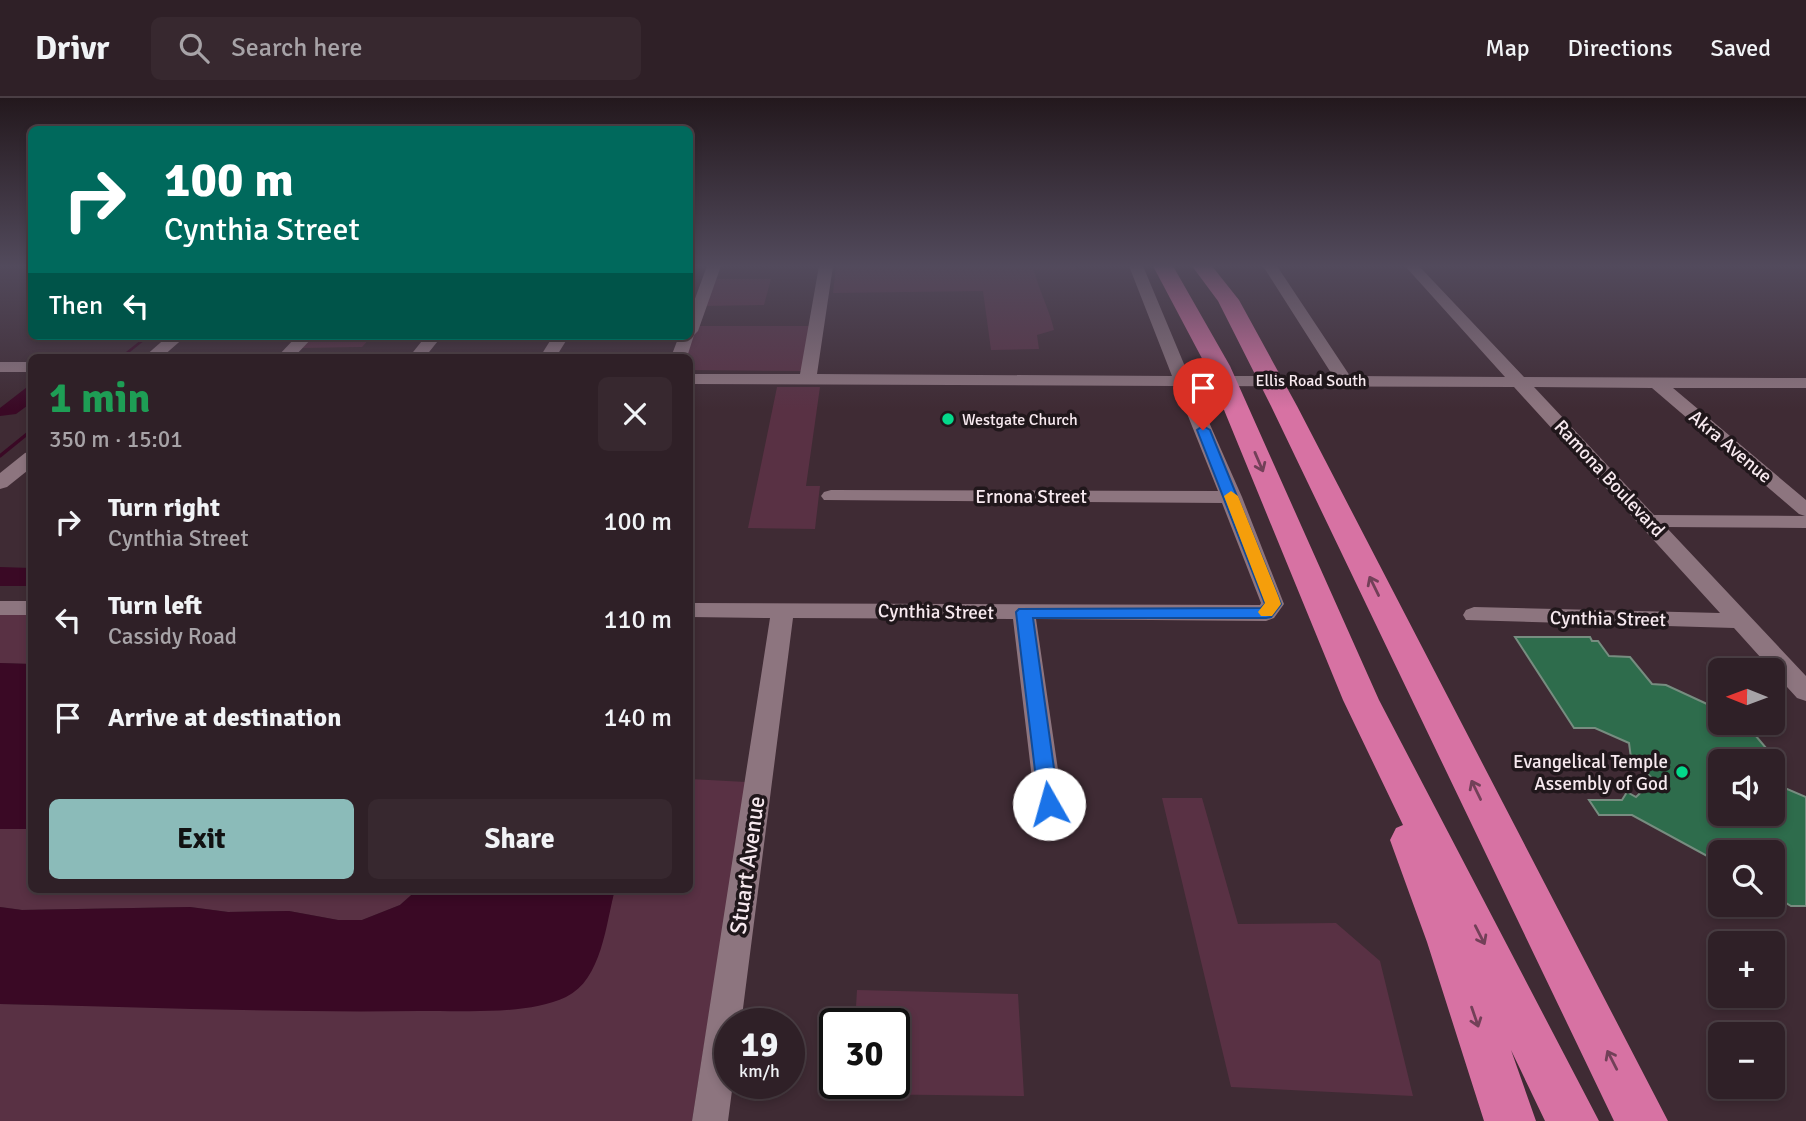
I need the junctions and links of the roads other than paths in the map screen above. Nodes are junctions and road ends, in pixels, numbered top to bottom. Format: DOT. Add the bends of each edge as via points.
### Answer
graph roads {
  1 [pos="818,314"];
  2 [pos="1157,314"];
  3 [pos="1189,314"];
  4 [pos="1235,314"];
  5 [pos="1301,314"];
  6 [pos="1457,314"];
  7 [pos="173,340"];
  8 [pos="302,340"];
  9 [pos="431,340"];
  10 [pos="156,354"];
  11 [pos="288,354"];
  12 [pos="419,354"];
  13 [pos="0,367"];
  14 [pos="28,368"];
  15 [pos="693,379"];
  16 [pos="808,379"];
  17 [pos="1182,380"];
  18 [pos="1344,380"];
  19 [pos="1520,381"];
  20 [pos="1655,382"];
  21 [pos="1806,383"];
  22 [pos="28,460"];
  23 [pos="0,483"];
  24 [pos="831,496"];
  25 [pos="1232,497"];
  26 [pos="1806,510"];
  27 [pos="1650,521"];
  28 [pos="1806,522"];
  29 [pos="0,608"];
  30 [pos="28,608"];
  31 [pos="693,610"];
  32 [pos="783,610"];
  33 [pos="1024,612"];
  34 [pos="1474,615"];
  35 [pos="1742,621"];
  36 [pos="1806,692"];
  37 [pos="1361,700"];
  38 [pos="1049,804"];
  39 [pos="710,1121"];
  40 [pos="1510,1121"];
  41 [pos="1573,1121"];
  42 [pos="1642,1121"];
  1 -- 16 [label="street"];
  2 -- 17 [label="street"];
  3 -- 37 [label="highway, one-way" via="1233,399"];
  42 -- 4 [label="highway, one-way"];
  5 -- 18 [label="street"];
  6 -- 19 [label="street, Ramona Boulevard"];
  7 -- 10 [label="street"];
  8 -- 11 [label="street"];
  9 -- 12 [label="street"];
  13 -- 14 [label="street"];
  15 -- 16 [label="street, Ellis Road South"];
  16 -- 17 [label="street, Ellis Road South"];
  17 -- 18 [label="street, Ellis Road South"];
  17 -- 25 [label="street"];
  18 -- 19 [label="street, Ellis Road South"];
  19 -- 20 [label="street, Ellis Road South"];
  19 -- 27 [label="street, Ramona Boulevard"];
  20 -- 21 [label="street, Ellis Road South"];
  20 -- 26 [label="street, Akra Avenue"];
  22 -- 23 [label="street"];
  24 -- 25 [label="street, Ernona Street"];
  25 -- 33 [label="street, Cynthia Street" via="1273,604 1266,613"];
  27 -- 28 [label="street"];
  27 -- 35 [label="street, Ramona Boulevard"];
  29 -- 30 [label="street"];
  31 -- 32 [label="street, Cynthia Street"];
  32 -- 33 [label="street, Cynthia Street"];
  32 -- 39 [label="street, Stuart Avenue"];
  33 -- 38 [label="street"];
  34 -- 35 [label="street, Cynthia Street"];
  35 -- 36 [label="street, Ramona Boulevard"];
  37 -- 40 [label="highway, one-way"];
  37 -- 41 [label="highway, one-way"];
}
